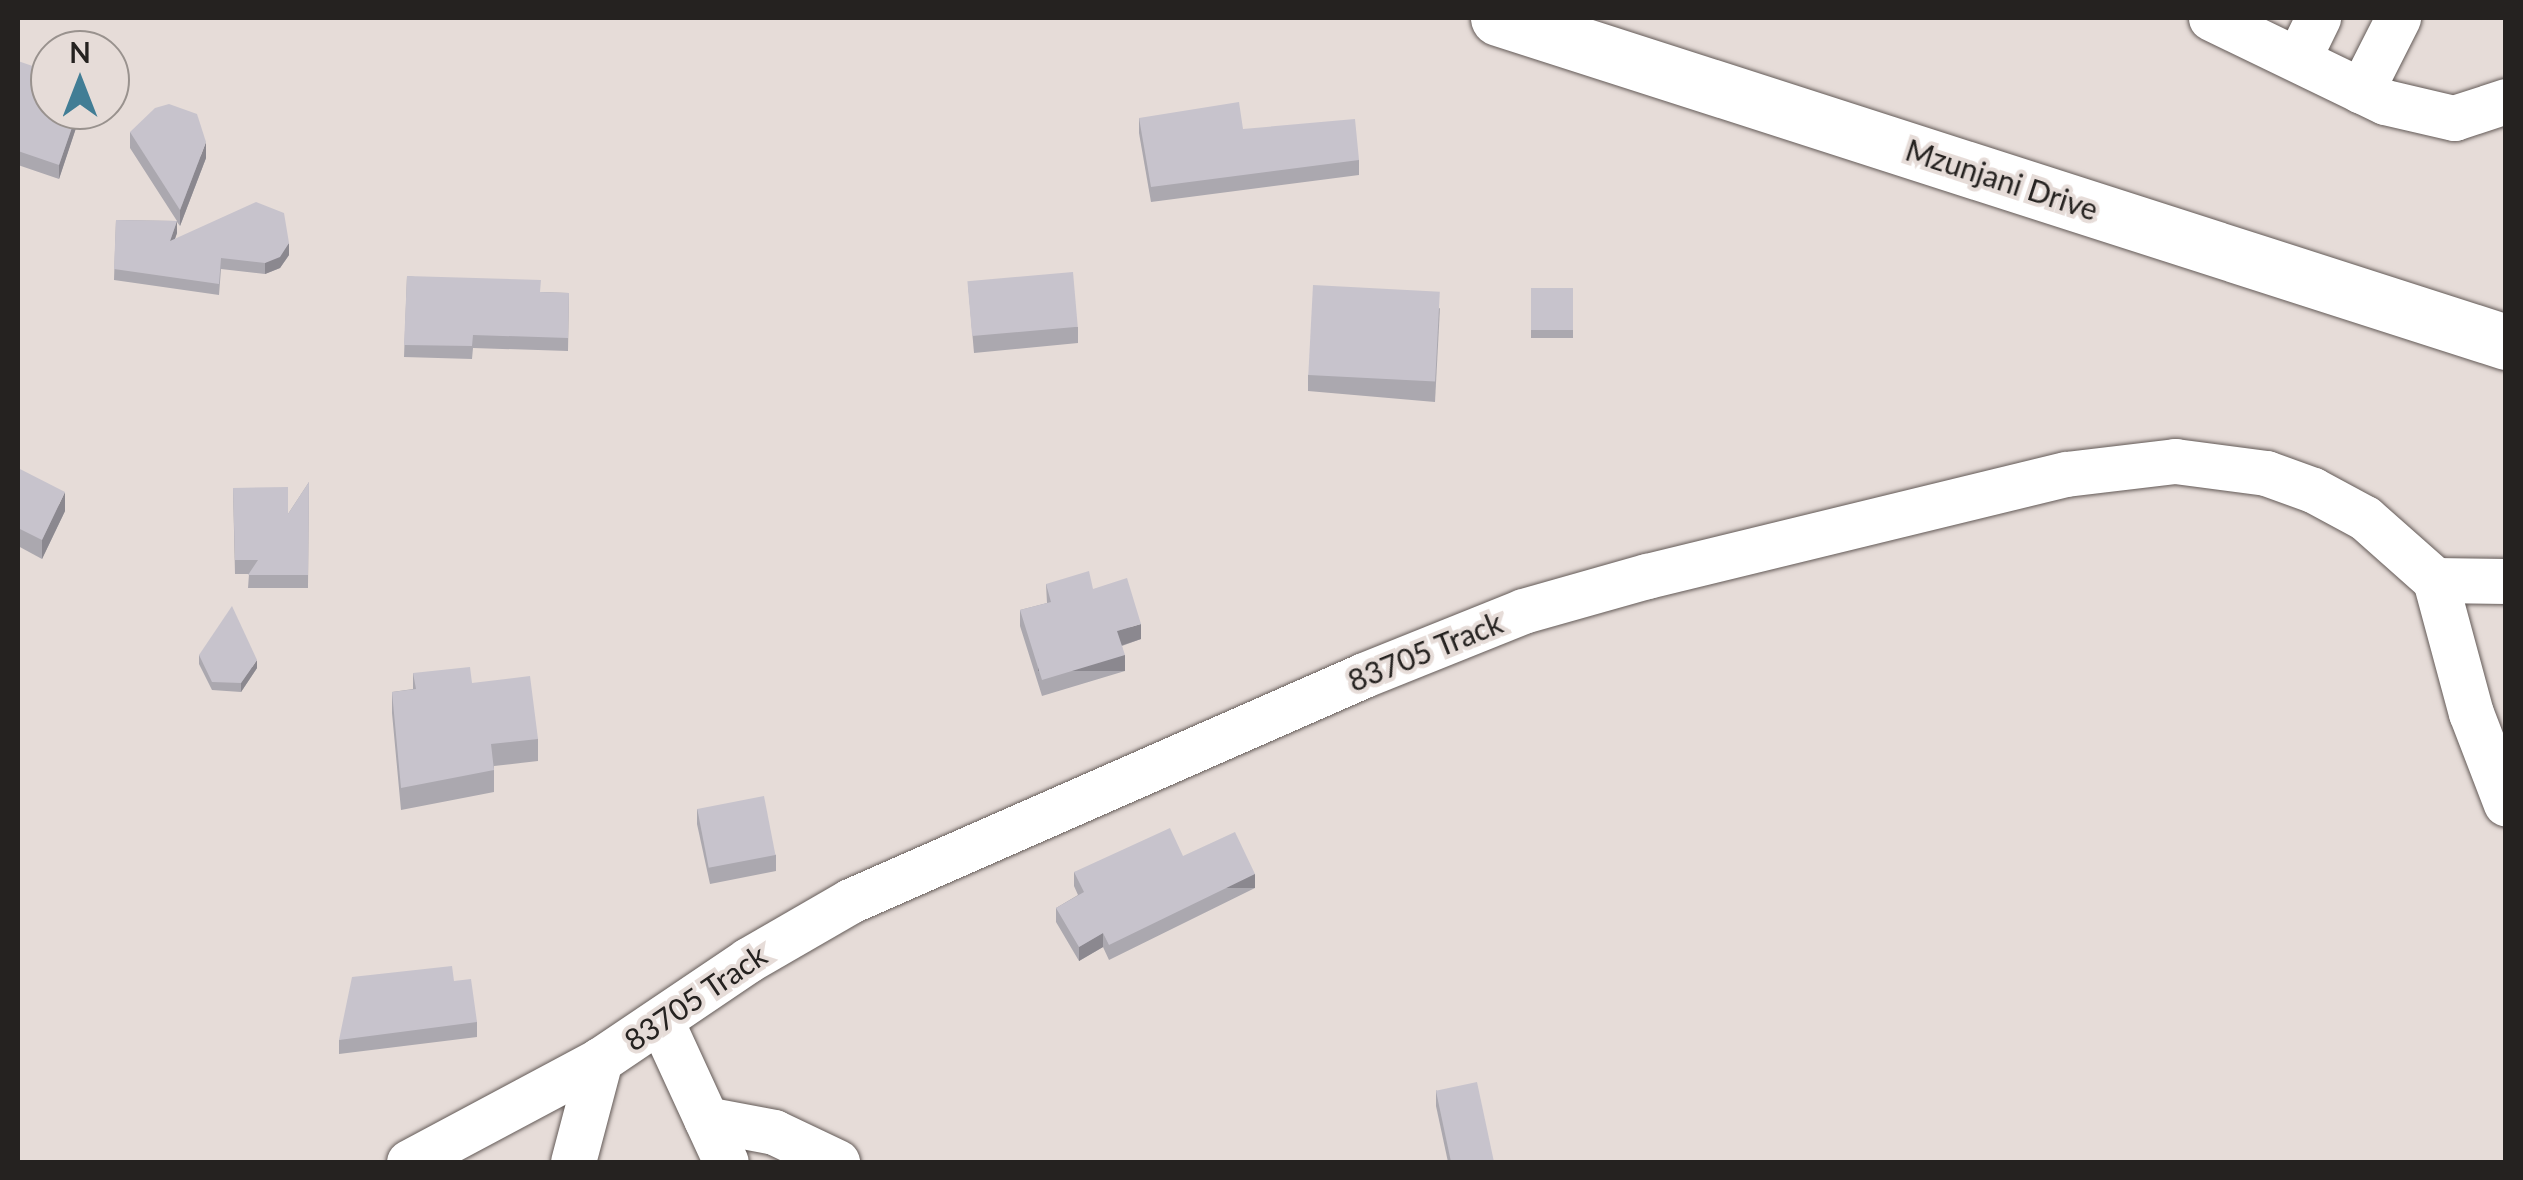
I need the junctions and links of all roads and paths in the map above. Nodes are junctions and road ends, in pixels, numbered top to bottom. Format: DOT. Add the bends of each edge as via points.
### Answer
graph roads {
  1 [pos="1498,18"];
  2 [pos="2211,18"];
  3 [pos="2318,18"];
  4 [pos="2398,18"];
  5 [pos="1557,26"];
  6 [pos="2298,59"];
  7 [pos="2361,91"];
  8 [pos="2506,101"];
  9 [pos="2506,342"];
  10 [pos="2435,580"];
  11 [pos="2506,580"];
  12 [pos="2506,804"];
  13 [pos="662,1021"];
  14 [pos="600,1060"];
  15 [pos="706,1119"];
  16 [pos="409,1162"];
  17 [pos="573,1162"];
  18 [pos="726,1162"];
  19 [pos="837,1162"];
  1 -- 5 [label="main road, Mzunjani Drive"];
  2 -- 6 [label="street"];
  3 -- 6 [label="street"];
  4 -- 7 [label="street"];
  5 -- 9 [label="main road, Mzunjani Drive"];
  6 -- 7 [label="street"];
  7 -- 8 [label="street" via="2454,118"];
  10 -- 11 [label="street"];
  10 -- 12 [label="street" via="2471,714"];
  10 -- 13 [label="street, 83705 Track" via="2365,518 2313,490 2266,473 2175,461 2066,474 1648,576 1523,611 1003,831 850,901 748,960"];
  13 -- 14 [label="street, 83705 Track"];
  13 -- 15 [label="street"];
  14 -- 16 [label="street, 83705 Track"];
  14 -- 17 [label="street"];
  15 -- 18 [label="street"];
  15 -- 19 [label="street" via="774,1132"];
}
